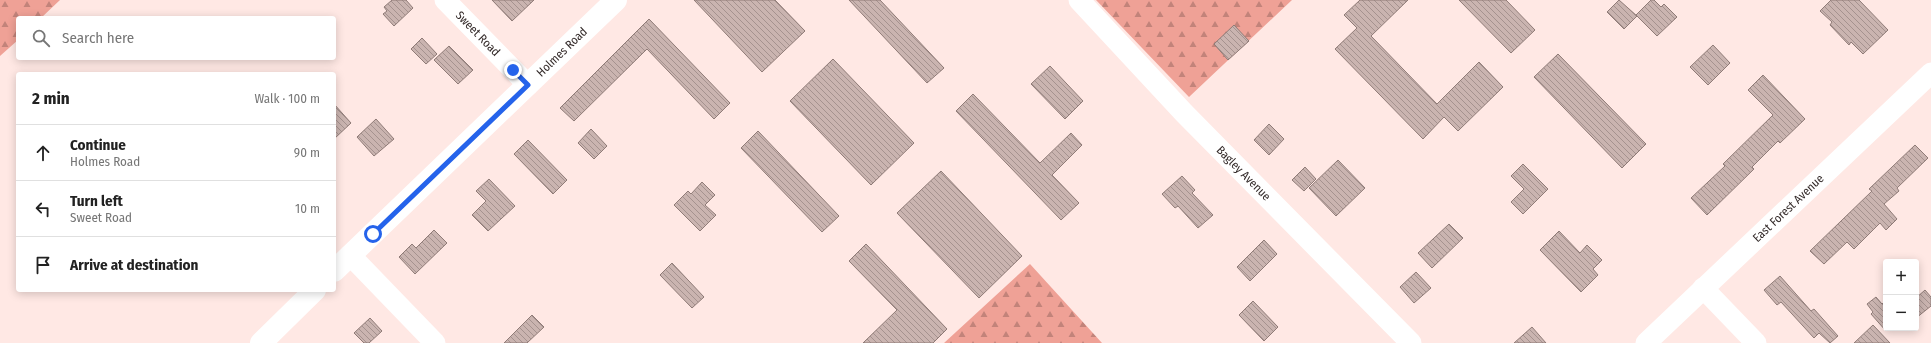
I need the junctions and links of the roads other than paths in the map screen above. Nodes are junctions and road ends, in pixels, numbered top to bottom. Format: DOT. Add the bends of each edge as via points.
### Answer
graph roads {
  1 [pos="445,0"];
  2 [pos="616,0"];
  3 [pos="1079,0"];
  4 [pos="1931,73"];
  5 [pos="528,85"];
  6 [pos="350,255"];
  7 [pos="336,269"];
  8 [pos="1703,288"];
  9 [pos="313,292"];
  10 [pos="261,343"];
  11 [pos="435,343"];
  12 [pos="1411,343"];
  13 [pos="1646,343"];
  14 [pos="1756,343"];
  1 -- 5 [label="street, Sweet Road"];
  2 -- 5 [label="main road, Holmes Road"];
  3 -- 12 [label="street, Bagley Avenue" via="1184,113"];
  4 -- 8 [label="street, East Forest Avenue"];
  5 -- 6 [label="main road, Holmes Road"];
  6 -- 7 [label="main road, Holmes Road"];
  6 -- 11 [label="street"];
  8 -- 13 [label="street, East Forest Avenue"];
  8 -- 14 [label="street"];
  9 -- 10 [label="main road"];
}
